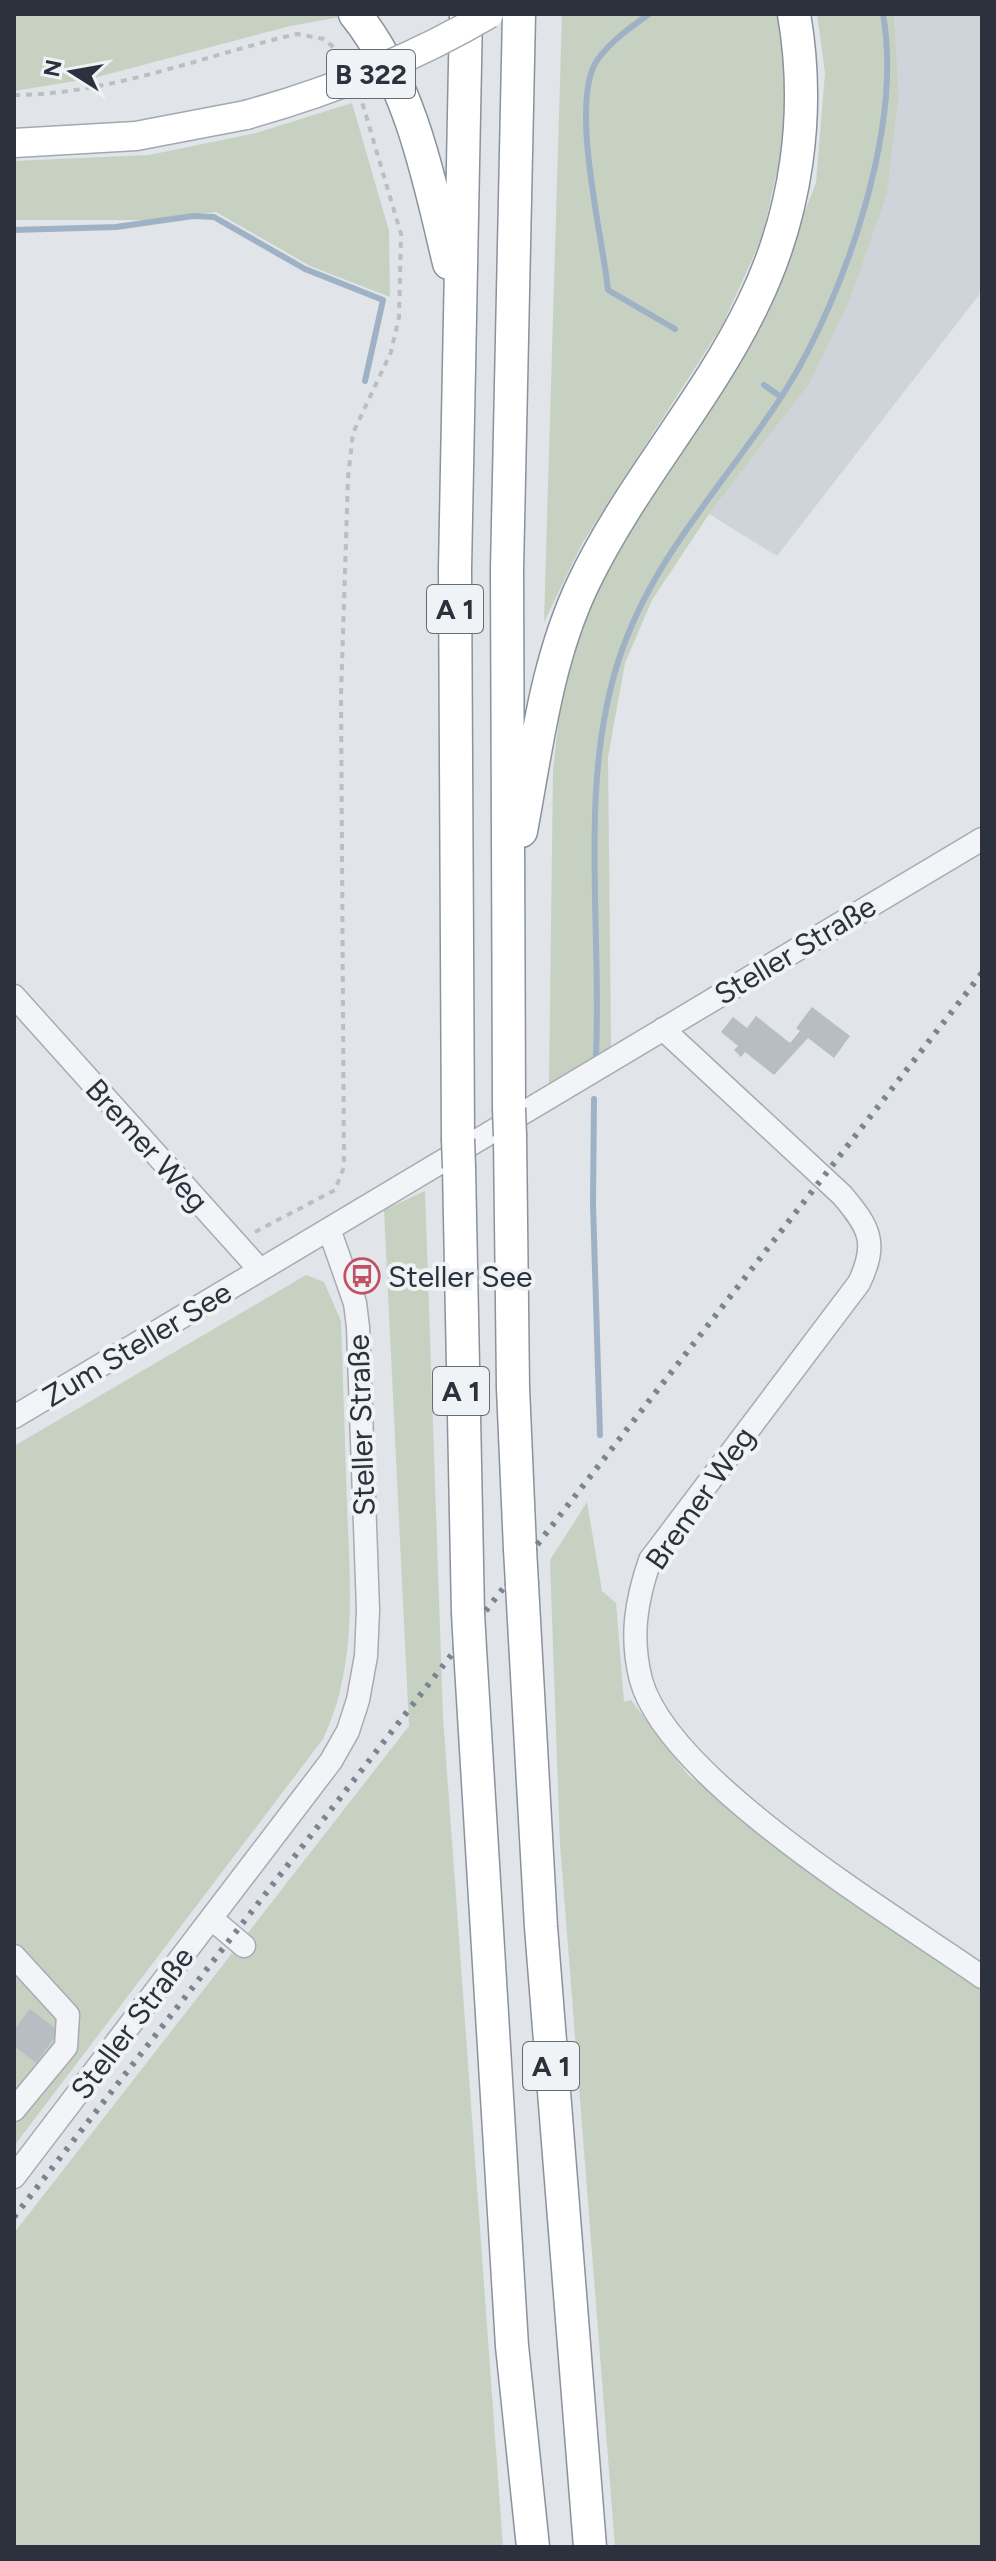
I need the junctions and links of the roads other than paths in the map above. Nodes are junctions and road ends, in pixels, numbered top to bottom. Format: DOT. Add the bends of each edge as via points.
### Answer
graph roads {
  1 [pos="355,14"];
  2 [pos="466,14"];
  3 [pos="489,14"];
  4 [pos="519,14"];
  5 [pos="794,14"];
  6 [pos="14,143"];
  7 [pos="460,309"];
  8 [pos="982,839"];
  9 [pos="506,904"];
  10 [pos="14,996"];
  11 [pos="663,1029"];
  12 [pos="329,1229"];
  13 [pos="260,1270"];
  14 [pos="14,1417"];
  15 [pos="212,1919"];
  16 [pos="244,1946"];
  17 [pos="14,1956"];
  18 [pos="982,1977"];
  19 [pos="14,2110"];
  20 [pos="14,2177"];
  21 [pos="533,2547"];
  22 [pos="590,2547"];
  1 -- 7 [label="highway" via="370,32 401,95"];
  2 -- 7 [label="highway, A 1"];
  3 -- 6 [label="main road, B 322, bridge" via="366,76 246,115 136,136"];
  4 -- 9 [label="highway, A 1"];
  5 -- 9 [label="highway" via="801,126 790,199 774,254 729,348 624,511 572,612 543,703"];
  7 -- 21 [label="highway, A 1, bridge" via="455,569 458,1154 468,1613 512,2346"];
  8 -- 11 [label="street, Steller Straße"];
  9 -- 22 [label="highway, A 1, bridge" via="520,1549 543,1959"];
  10 -- 13 [label="street, Bremer Weg"];
  11 -- 12 [label="street, Steller Straße"];
  11 -- 18 [label="street, Bremer Weg" via="842,1195 860,1216 871,1259 859,1283 650,1560 636,1602 641,1680 660,1720 724,1790"];
  12 -- 13 [label="street"];
  12 -- 15 [label="street, Steller Straße" via="358,1327 366,1656 348,1731 331,1761"];
  13 -- 14 [label="street, Zum Steller See"];
  15 -- 16 [label="street"];
  15 -- 20 [label="street, Steller Straße"];
  17 -- 19 [label="street" via="68,2015 66,2047"];
}
